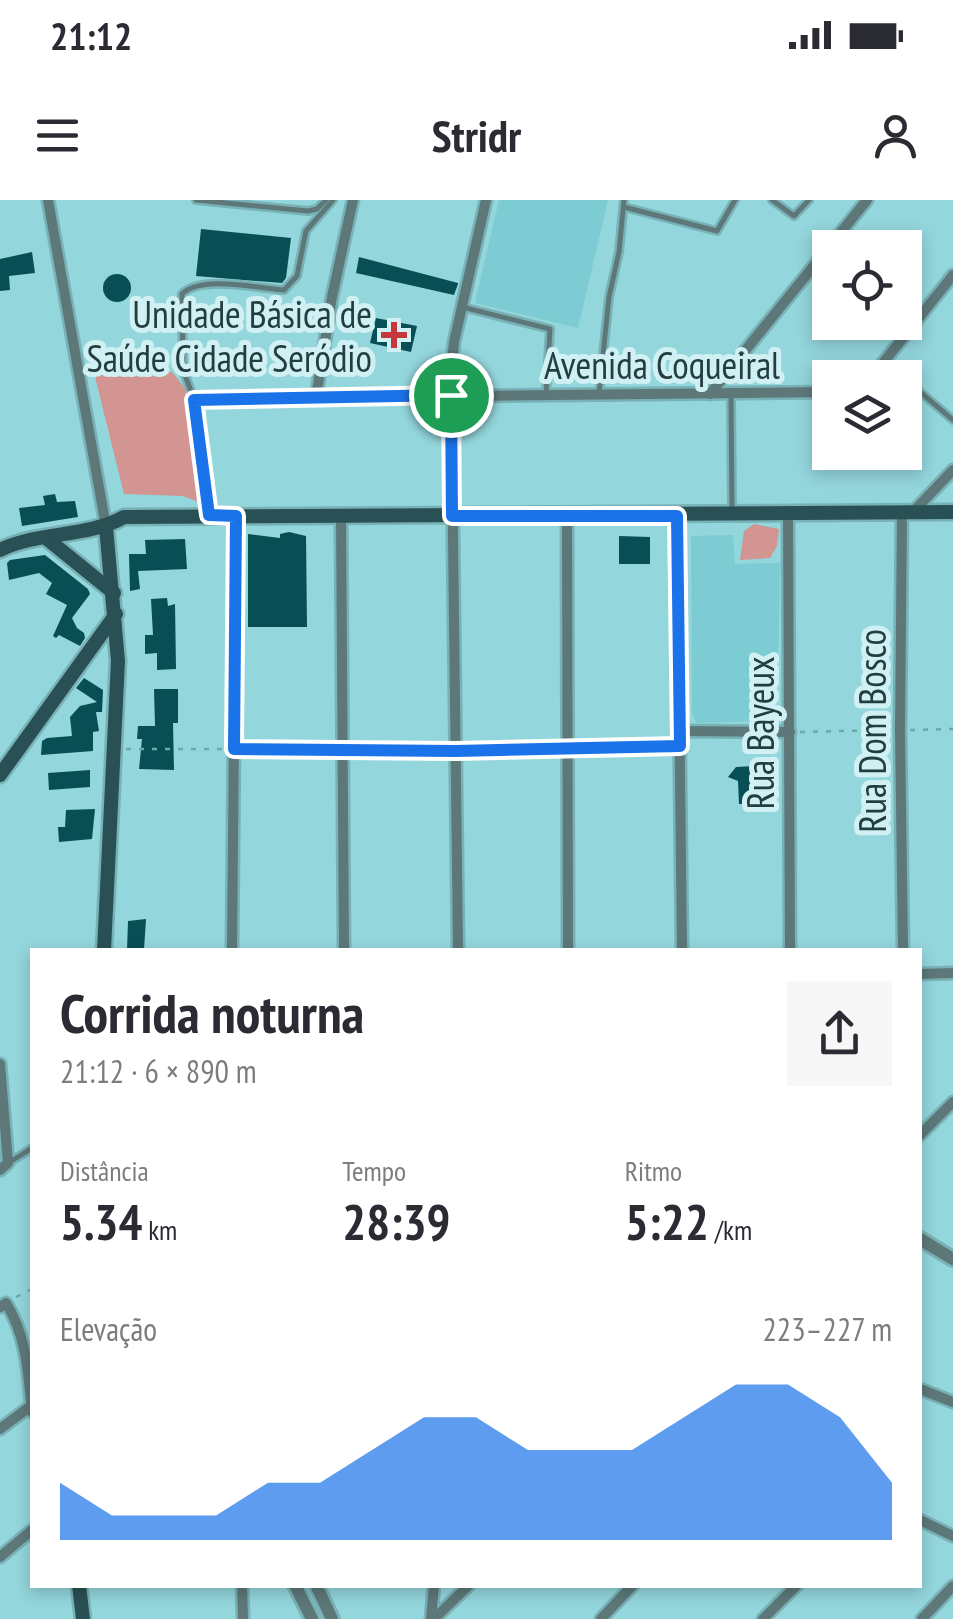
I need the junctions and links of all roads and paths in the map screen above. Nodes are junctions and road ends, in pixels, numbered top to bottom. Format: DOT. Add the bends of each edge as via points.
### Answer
graph roads {
  1 [pos="48,200"];
  2 [pos="196,200"];
  3 [pos="329,200"];
  4 [pos="353,200"];
  5 [pos="486,200"];
  6 [pos="735,200"];
  7 [pos="772,200"];
  8 [pos="809,200"];
  9 [pos="866,200"];
  10 [pos="624,204"];
  11 [pos="953,275"];
  12 [pos="461,307"];
  13 [pos="885,360"];
  14 [pos="812,392"];
  15 [pos="922,393"];
  16 [pos="546,394"];
  17 [pos="599,394"];
  18 [pos="710,394"];
  19 [pos="731,394"];
  20 [pos="451,395"];
  21 [pos="316,397"];
  22 [pos="194,400"];
  23 [pos="953,420"];
  24 [pos="953,470"];
  25 [pos="908,512"];
  26 [pos="953,512"];
  27 [pos="732,514"];
  28 [pos="209,515"];
  29 [pos="341,515"];
  30 [pos="788,515"];
  31 [pos="236,516"];
  32 [pos="452,516"];
  33 [pos="567,516"];
  34 [pos="677,516"];
  35 [pos="106,527"];
  36 [pos="46,538"];
  37 [pos="0,550"];
  38 [pos="114,593"];
  39 [pos="116,614"];
  40 [pos="84,657"];
  41 [pos="118,661"];
  42 [pos="953,728"];
  43 [pos="900,730"];
  44 [pos="680,732"];
  45 [pos="790,732"];
  46 [pos="680,746"];
  47 [pos="567,747"];
  48 [pos="116,749"];
  49 [pos="234,749"];
  50 [pos="344,750"];
  51 [pos="456,751"];
  52 [pos="4,762"];
  53 [pos="0,775"];
  54 [pos="104,948"];
  55 [pos="232,948"];
  56 [pos="344,948"];
  57 [pos="458,948"];
  58 [pos="568,948"];
  59 [pos="682,948"];
  60 [pos="790,948"];
  61 [pos="903,948"];
  62 [pos="953,973"];
  63 [pos="922,974"];
  64 [pos="0,1064"];
  65 [pos="953,1102"];
  66 [pos="922,1133"];
  67 [pos="30,1149"];
  68 [pos="4,1167"];
  69 [pos="922,1241"];
  70 [pos="953,1259"];
  71 [pos="30,1289"];
  72 [pos="3,1305"];
  73 [pos="30,1385"];
  74 [pos="922,1390"];
  75 [pos="953,1402"];
  76 [pos="30,1406"];
  77 [pos="0,1429"];
  78 [pos="922,1521"];
  79 [pos="30,1532"];
  80 [pos="953,1536"];
  81 [pos="0,1556"];
  82 [pos="953,1586"];
  83 [pos="80,1588"];
  84 [pos="242,1588"];
  85 [pos="296,1588"];
  86 [pos="317,1588"];
  87 [pos="434,1588"];
  88 [pos="466,1588"];
  89 [pos="627,1588"];
  90 [pos="793,1588"];
  91 [pos="83,1619"];
  92 [pos="244,1619"];
  93 [pos="312,1619"];
  94 [pos="332,1619"];
  95 [pos="433,1619"];
  96 [pos="601,1619"];
  97 [pos="763,1619"];
  98 [pos="922,1619"];
  1 -- 35 [label="street"];
  2 -- 3 [label="lane" via="308,211"];
  3 -- 22 [label="lane" via="306,231 297,276 284,290 202,283 182,294 184,370"];
  4 -- 21 [label="street"];
  5 -- 12 [label="street"];
  6 -- 10 [label="lane" via="717,231"];
  7 -- 8 [label="lane" via="794,216"];
  9 -- 18 [label="street"];
  10 -- 17 [label="lane"];
  11 -- 13 [label="street"];
  12 -- 16 [label="lane" via="550,329"];
  12 -- 20 [label="street"];
  14 -- 19 [label="street, Avenida Coqueiral"];
  15 -- 23 [label="lane"];
  16 -- 17 [label="street, Avenida Coqueiral"];
  16 -- 20 [label="street, Avenida Coqueiral"];
  17 -- 18 [label="street, Avenida Coqueiral"];
  18 -- 19 [label="street, Avenida Coqueiral"];
  19 -- 27 [label="lane"];
  20 -- 21 [label="street, Avenida Coqueiral"];
  20 -- 32 [label="street"];
  21 -- 22 [label="street, Avenida Coqueiral"];
  22 -- 28 [label="street"];
  24 -- 25 [label="street"];
  25 -- 26 [label="main road"];
  25 -- 30 [label="main road"];
  25 -- 43 [label="street, Rua Dom Bosco"];
  27 -- 30 [label="main road"];
  27 -- 34 [label="main road"];
  28 -- 31 [label="main road"];
  28 -- 35 [label="main road" via="124,517"];
  29 -- 31 [label="main road"];
  29 -- 32 [label="main road"];
  29 -- 50 [label="street"];
  30 -- 45 [label="street, Rua Bayeux"];
  31 -- 49 [label="street"];
  32 -- 33 [label="main road"];
  32 -- 51 [label="street"];
  33 -- 34 [label="main road"];
  33 -- 47 [label="street"];
  34 -- 44 [label="street"];
  35 -- 36 [label="main road"];
  35 -- 38 [label="main road"];
  36 -- 37 [label="main road"];
  36 -- 38 [label="main road"];
  38 -- 39 [label="main road"];
  39 -- 40 [label="main road"];
  39 -- 41 [label="main road"];
  40 -- 41 [label="main road"];
  40 -- 52 [label="main road"];
  41 -- 48 [label="main road"];
  42 -- 43 [label="path"];
  43 -- 45 [label="path"];
  43 -- 61 [label="street, Rua Dom Bosco"];
  44 -- 45 [label="street"];
  44 -- 46 [label="street"];
  45 -- 60 [label="street, Rua Bayeux"];
  46 -- 47 [label="path"];
  46 -- 59 [label="street"];
  47 -- 51 [label="path"];
  47 -- 58 [label="street"];
  48 -- 49 [label="path"];
  48 -- 54 [label="main road"];
  49 -- 50 [label="path"];
  49 -- 55 [label="street"];
  50 -- 51 [label="path"];
  50 -- 56 [label="street"];
  51 -- 57 [label="street"];
  52 -- 53 [label="main road"];
  62 -- 63 [label="street"];
  64 -- 68 [label="street"];
  65 -- 66 [label="street"];
  67 -- 68 [label="lane"];
  69 -- 70 [label="street"];
  71 -- 72 [label="path"];
  72 -- 73 [label="street" via="27,1354"];
  74 -- 75 [label="street"];
  76 -- 77 [label="street"];
  78 -- 80 [label="street"];
  79 -- 81 [label="street"];
  82 -- 98 [label="street"];
  83 -- 91 [label="main road"];
  84 -- 92 [label="street"];
  85 -- 93 [label="street"];
  86 -- 94 [label="street"];
  87 -- 95 [label="street"];
  88 -- 95 [label="street"];
  89 -- 96 [label="street"];
  90 -- 97 [label="street"];
}
